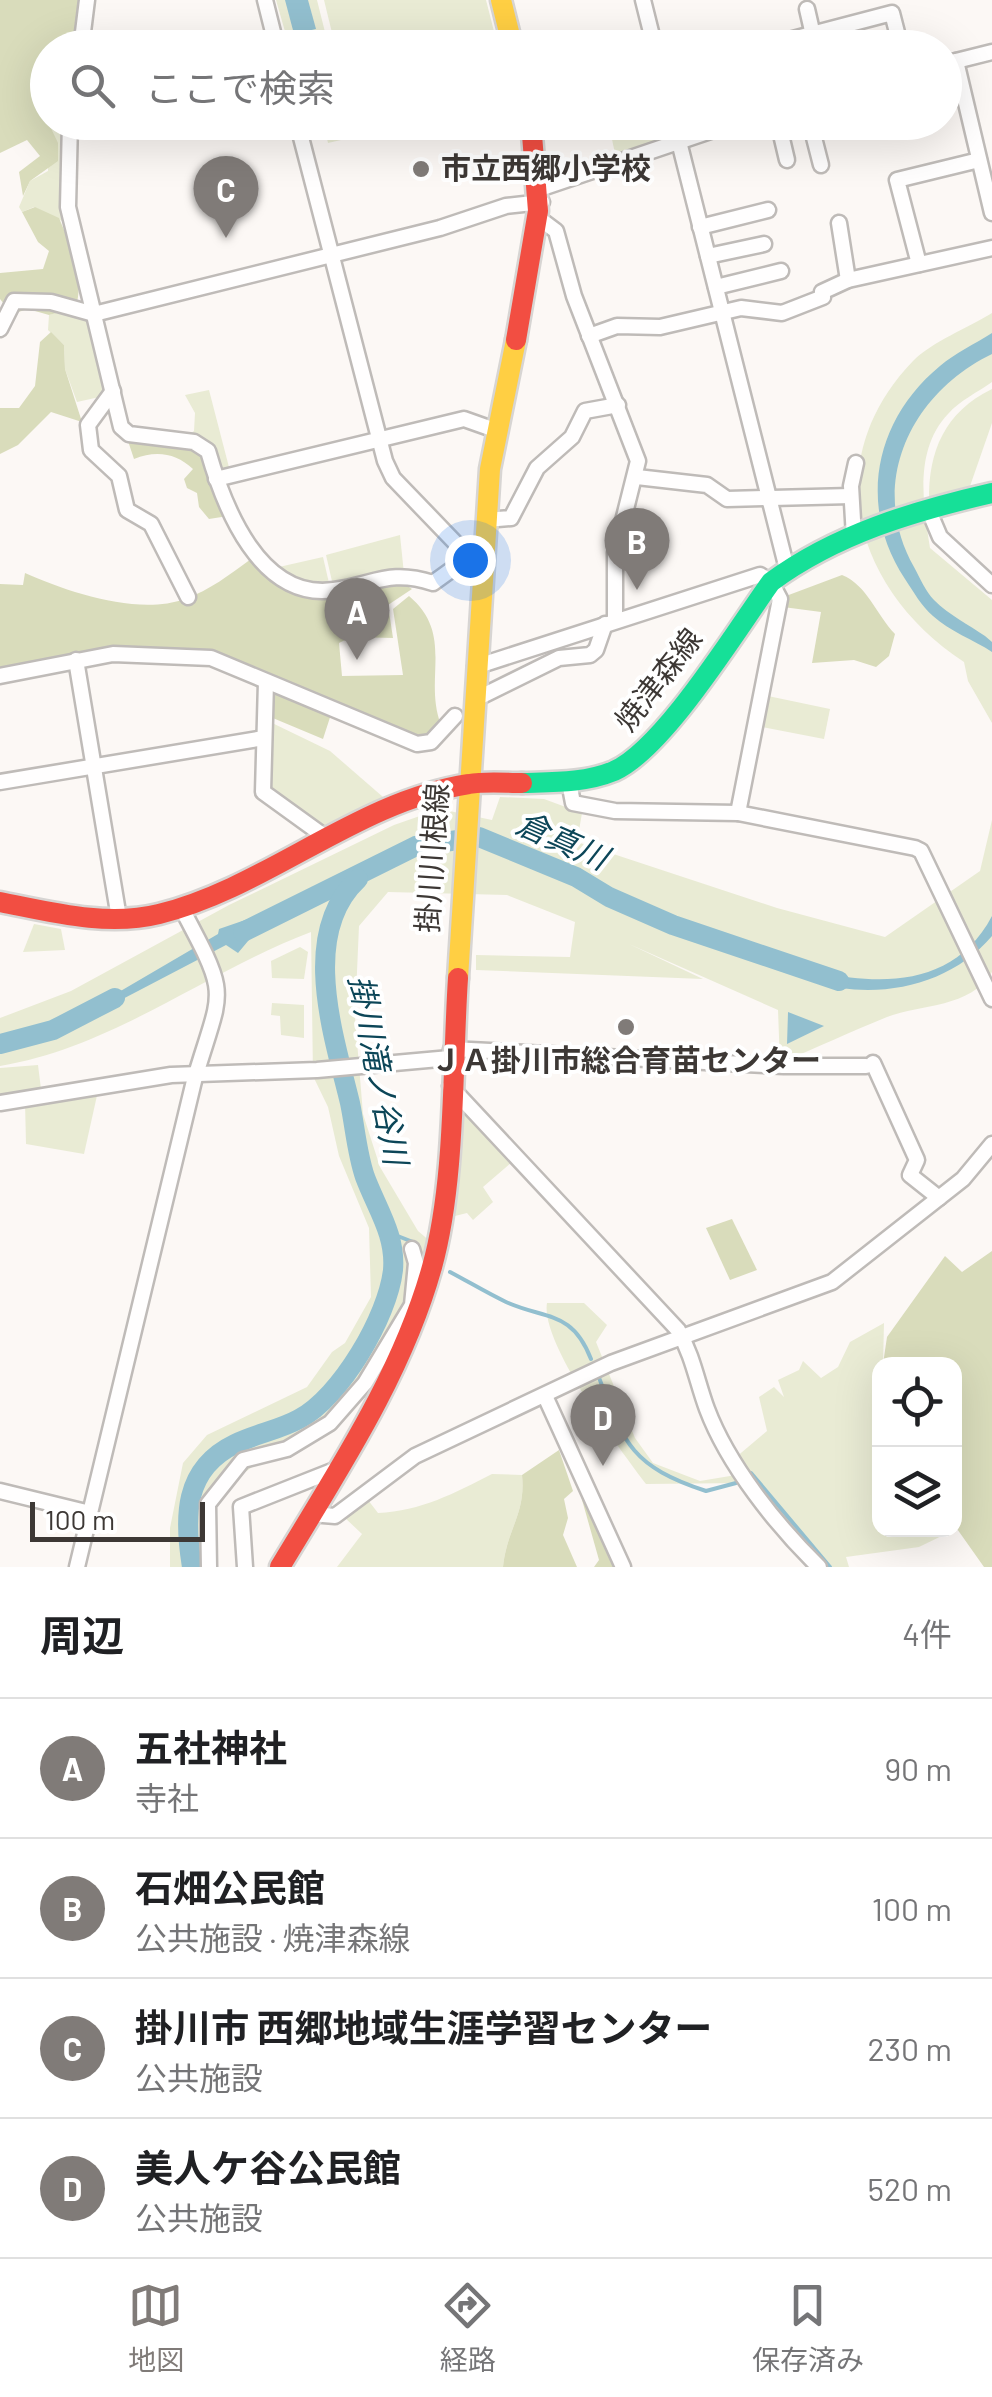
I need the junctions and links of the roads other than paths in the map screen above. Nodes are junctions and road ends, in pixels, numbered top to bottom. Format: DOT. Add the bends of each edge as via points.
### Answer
graph roads {
  1 [pos="87,0"];
  2 [pos="265,0"];
  3 [pos="501,0"];
  4 [pos="643,0"];
  5 [pos="807,9"];
  6 [pos="83,30"];
  7 [pos="273,30"];
  8 [pos="508,30"];
  9 [pos="650,30"];
  10 [pos="812,30"];
  11 [pos="842,30"];
  12 [pos="897,30"];
  13 [pos="992,52"];
  14 [pos="962,59"];
  15 [pos="962,104"];
  16 [pos="70,140"];
  17 [pos="302,140"];
  18 [pos="533,140"];
  19 [pos="678,140"];
  20 [pos="687,140"];
  21 [pos="782,140"];
  22 [pos="815,140"];
  23 [pos="679,143"];
  24 [pos="787,160"];
  25 [pos="978,160"];
  26 [pos="821,165"];
  27 [pos="541,203"];
  28 [pos="768,210"];
  29 [pos="992,213"];
  30 [pos="839,223"];
  31 [pos="700,227"];
  32 [pos="764,244"];
  33 [pos="992,248"];
  34 [pos="331,256"];
  35 [pos="708,256"];
  36 [pos="918,264"];
  37 [pos="781,271"];
  38 [pos="848,280"];
  39 [pos="716,287"];
  40 [pos="722,312"];
  41 [pos="94,314"];
  42 [pos="0,329"];
  43 [pos="589,336"];
  44 [pos="113,391"];
  45 [pos="618,405"];
  46 [pos="495,430"];
  47 [pos="379,438"];
  48 [pos="856,463"];
  49 [pos="637,477"];
  50 [pos="216,479"];
  51 [pos="992,494"];
  52 [pos="851,496"];
  53 [pos="770,500"];
  54 [pos="922,514"];
  55 [pos="486,520"];
  56 [pos="857,536"];
  57 [pos="476,556"];
  58 [pos="779,575"];
  59 [pos="992,584"];
  60 [pos="188,598"];
  61 [pos="610,623"];
  62 [pos="529,649"];
  63 [pos="76,660"];
  64 [pos="475,667"];
  65 [pos="537,671"];
  66 [pos="0,676"];
  67 [pos="266,682"];
  68 [pos="474,700"];
  69 [pos="455,716"];
  70 [pos="264,738"];
  71 [pos="94,766"];
  72 [pos="0,782"];
  73 [pos="568,782"];
  74 [pos="469,784"];
  75 [pos="738,813"];
  76 [pos="328,838"];
  77 [pos="0,902"];
  78 [pos="186,917"];
  79 [pos="120,918"];
  80 [pos="992,999"];
  81 [pos="450,1053"];
  82 [pos="197,1073"];
  83 [pos="449,1086"];
  84 [pos="0,1103"];
  85 [pos="992,1144"];
  86 [pos="939,1198"];
  87 [pos="412,1249"];
  88 [pos="683,1339"];
  89 [pos="545,1396"];
  90 [pos="337,1469"];
  91 [pos="0,1491"];
  92 [pos="90,1513"];
  93 [pos="312,1514"];
  94 [pos="77,1567"];
  95 [pos="209,1567"];
  96 [pos="245,1567"];
  97 [pos="280,1567"];
  98 [pos="623,1567"];
  99 [pos="819,1567"];
  1 -- 6 [label="street"];
  2 -- 7 [label="street"];
  3 -- 8 [label="main road"];
  4 -- 9 [label="street"];
  5 -- 10 [label="street"];
  11 -- 12 [label="street" via="892,12"];
  13 -- 14 [label="street"];
  15 -- 25 [label="street"];
  16 -- 41 [label="street" via="68,207"];
  17 -- 34 [label="street"];
  18 -- 27 [label="main road, 掛川川根線"];
  19 -- 23 [label="street"];
  20 -- 23 [label="street"];
  21 -- 24 [label="street"];
  22 -- 26 [label="street"];
  23 -- 27 [label="street"];
  23 -- 31 [label="street"];
  25 -- 29 [label="street"];
  25 -- 36 [label="street" via="897,180"];
  27 -- 34 [label="street" via="506,206"];
  27 -- 43 [label="street"];
  27 -- 46 [label="main road, 掛川川根線" via="538,247"];
  28 -- 31 [label="street"];
  30 -- 38 [label="street"];
  31 -- 35 [label="street"];
  32 -- 35 [label="street"];
  33 -- 36 [label="street"];
  34 -- 41 [label="street"];
  34 -- 47 [label="street"];
  35 -- 39 [label="street"];
  36 -- 38 [label="street"];
  37 -- 39 [label="street"];
  38 -- 40 [label="street" via="782,313"];
  39 -- 40 [label="street"];
  40 -- 43 [label="street" via="660,328 616,326"];
  40 -- 53 [label="street"];
  41 -- 42 [label="street" via="28,298 14,301"];
  41 -- 44 [label="street"];
  43 -- 45 [label="street"];
  44 -- 50 [label="street" via="129,434 194,442 208,451"];
  44 -- 60 [label="street" via="88,425 90,450 119,476 128,510 150,524"];
  45 -- 49 [label="street" via="635,444"];
  45 -- 55 [label="street" via="586,411 572,438 537,468 511,518"];
  46 -- 47 [label="street" via="464,419"];
  46 -- 55 [label="main road, 掛川川根線"];
  47 -- 50 [label="street"];
  47 -- 57 [label="street" via="394,478"];
  48 -- 52 [label="street"];
  49 -- 53 [label="street" via="708,485 727,499"];
  49 -- 61 [label="street" via="615,553"];
  50 -- 57 [label="street" via="256,556 299,588 330,591 404,574 432,583"];
  51 -- 54 [label="main road, 焼津森線"];
  52 -- 53 [label="street"];
  52 -- 56 [label="street"];
  53 -- 58 [label="street"];
  54 -- 56 [label="main road, 焼津森線"];
  54 -- 59 [label="street"];
  55 -- 57 [label="main road, 掛川川根線"];
  56 -- 58 [label="main road, 焼津森線"];
  57 -- 64 [label="main road, 掛川川根線"];
  58 -- 61 [label="street" via="750,575"];
  58 -- 73 [label="main road, 焼津森線" via="659,735 616,770"];
  58 -- 75 [label="street" via="780,599"];
  61 -- 62 [label="street"];
  61 -- 65 [label="street" via="596,650"];
  62 -- 64 [label="street"];
  62 -- 65 [label="street"];
  63 -- 66 [label="street"];
  63 -- 67 [label="street" via="113,654 211,658"];
  63 -- 71 [label="street"];
  64 -- 68 [label="main road, 掛川川根線"];
  65 -- 68 [label="street"];
  67 -- 69 [label="street" via="417,744 432,742"];
  67 -- 70 [label="street"];
  68 -- 74 [label="main road, 掛川川根線"];
  70 -- 71 [label="street"];
  70 -- 76 [label="street" via="263,792"];
  71 -- 72 [label="street"];
  71 -- 79 [label="street"];
  73 -- 74 [label="main road, 焼津森線"];
  73 -- 75 [label="street" via="573,804"];
  74 -- 76 [label="main road, 焼津森線" via="396,805"];
  74 -- 81 [label="main road, 掛川川根線"];
  75 -- 80 [label="street" via="921,851"];
  76 -- 78 [label="main road, 焼津森線"];
  77 -- 79 [label="main road, 焼津森線"];
  78 -- 79 [label="main road, 焼津森線"];
  78 -- 82 [label="street" via="220,984"];
  81 -- 82 [label="street" via="317,1070"];
  81 -- 83 [label="main road, 掛川川根線"];
  81 -- 86 [label="street" via="870,1065 918,1160 910,1175"];
  82 -- 84 [label="street"];
  82 -- 92 [label="street"];
  83 -- 88 [label="street"];
  83 -- 90 [label="main road, 掛川川根線" via="436,1259 410,1331"];
  85 -- 86 [label="street"];
  86 -- 88 [label="street" via="832,1282"];
  87 -- 95 [label="street" via="412,1305 364,1382 330,1422 288,1449 244,1460 208,1504"];
  88 -- 89 [label="street" via="611,1363"];
  88 -- 99 [label="street" via="707,1410 746,1483"];
  89 -- 93 [label="street" via="415,1456 335,1516"];
  89 -- 98 [label="street"];
  90 -- 93 [label="main road, 掛川川根線"];
  90 -- 96 [label="street" via="241,1507"];
  91 -- 92 [label="street"];
  92 -- 94 [label="street"];
  93 -- 97 [label="main road, 掛川川根線"];
}
